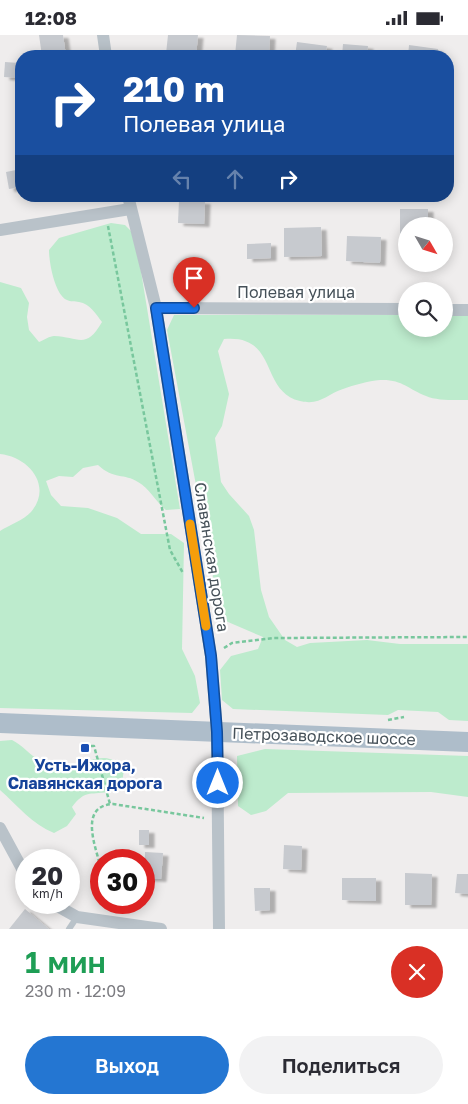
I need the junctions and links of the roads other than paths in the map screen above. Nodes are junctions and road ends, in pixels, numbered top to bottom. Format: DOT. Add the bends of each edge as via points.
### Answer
graph roads {
  1 [pos="103,35"];
  2 [pos="105,50"];
  3 [pos="129,202"];
  4 [pos="0,230"];
  5 [pos="156,308"];
  6 [pos="398,309"];
  7 [pos="453,309"];
  8 [pos="468,310"];
  9 [pos="0,723"];
  10 [pos="217,732"];
  11 [pos="468,742"];
  12 [pos="0,829"];
  13 [pos="15,857"];
  14 [pos="72,914"];
  15 [pos="77,917"];
  16 [pos="69,929"];
  17 [pos="161,929"];
  18 [pos="219,929"];
  1 -- 2 [label="street"];
  3 -- 4 [label="street" via="105,211"];
  3 -- 5 [label="street, Славянская дорога"];
  5 -- 6 [label="street, Полевая улица"];
  5 -- 10 [label="street, Славянская дорога" via="211,656"];
  7 -- 8 [label="street"];
  9 -- 10 [label="main road, Петрозаводское шоссе"];
  10 -- 11 [label="main road, Петрозаводское шоссе"];
  10 -- 18 [label="street, Славянская дорога"];
  12 -- 13 [label="street"];
  14 -- 15 [label="street"];
  15 -- 16 [label="lane"];
  15 -- 17 [label="street"];
}
